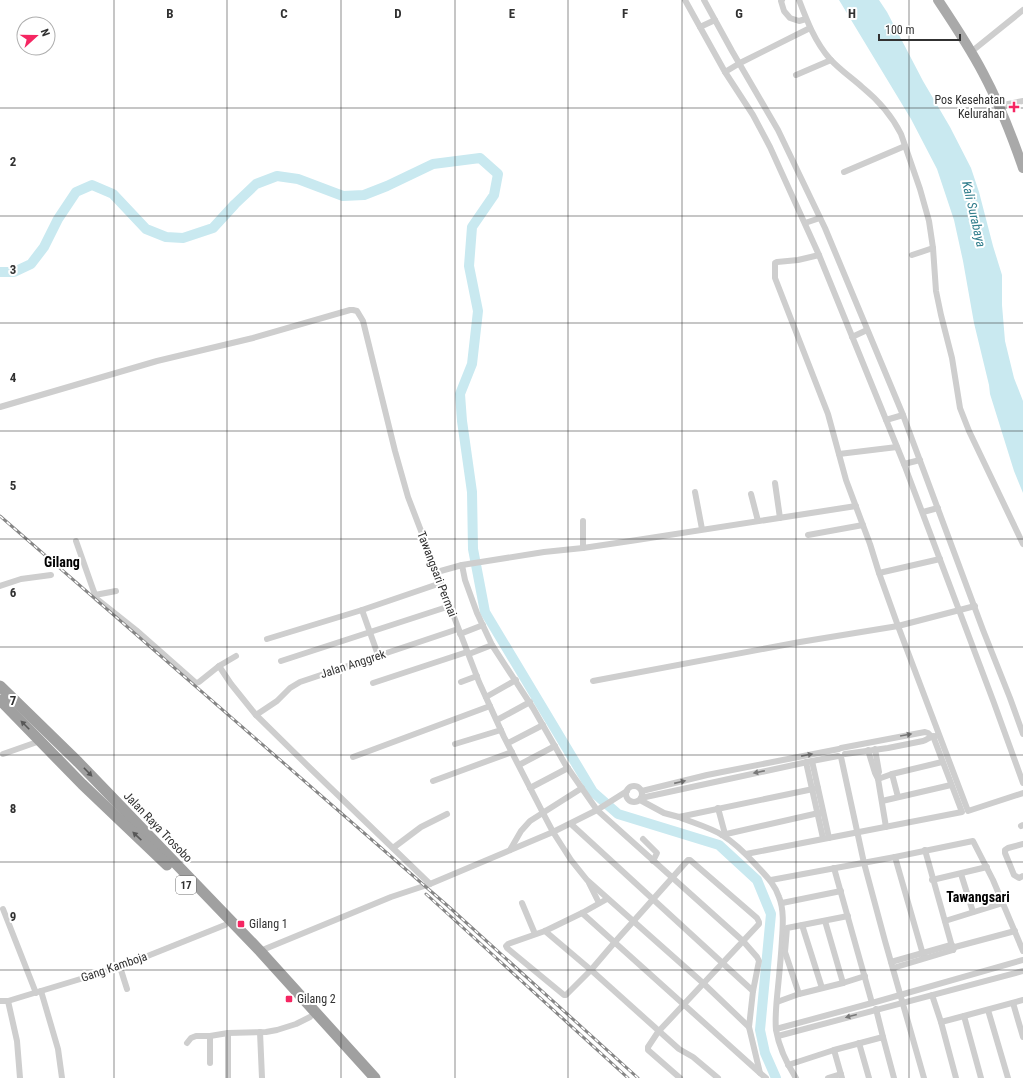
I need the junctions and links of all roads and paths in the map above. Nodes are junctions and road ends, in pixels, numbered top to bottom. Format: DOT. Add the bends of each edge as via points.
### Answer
graph roads {
  1 [pos="685,0"];
  2 [pos="704,0"];
  3 [pos="782,0"];
  4 [pos="799,0"];
  5 [pos="938,0"];
  6 [pos="1023,10"];
  7 [pos="806,19"];
  8 [pos="713,21"];
  9 [pos="701,27"];
  10 [pos="810,28"];
  11 [pos="971,52"];
  12 [pos="831,60"];
  13 [pos="739,63"];
  14 [pos="727,71"];
  15 [pos="796,75"];
  16 [pos="1023,101"];
  17 [pos="998,106"];
  18 [pos="905,146"];
  19 [pos="1020,150"];
  20 [pos="1023,168"];
  21 [pos="844,172"];
  22 [pos="819,218"];
  23 [pos="806,223"];
  24 [pos="933,248"];
  25 [pos="819,255"];
  26 [pos="912,255"];
  27 [pos="867,331"];
  28 [pos="853,336"];
  29 [pos="0,407"];
  30 [pos="902,415"];
  31 [pos="888,420"];
  32 [pos="897,447"];
  33 [pos="839,454"];
  34 [pos="919,460"];
  35 [pos="906,463"];
  36 [pos="774,483"];
  37 [pos="695,492"];
  38 [pos="751,494"];
  39 [pos="856,506"];
  40 [pos="937,508"];
  41 [pos="924,512"];
  42 [pos="780,518"];
  43 [pos="583,521"];
  44 [pos="758,521"];
  45 [pos="863,525"];
  46 [pos="702,529"];
  47 [pos="808,535"];
  48 [pos="76,541"];
  49 [pos="1023,544"];
  50 [pos="583,548"];
  51 [pos="940,559"];
  52 [pos="463,565"];
  53 [pos="437,572"];
  54 [pos="879,573"];
  55 [pos="51,575"];
  56 [pos="441,583"];
  57 [pos="0,586"];
  58 [pos="116,591"];
  59 [pos="95,595"];
  60 [pos="450,606"];
  61 [pos="974,606"];
  62 [pos="362,610"];
  63 [pos="960,610"];
  64 [pos="483,625"];
  65 [pos="898,626"];
  66 [pos="459,631"];
  67 [pos="370,632"];
  68 [pos="267,640"];
  69 [pos="492,645"];
  70 [pos="468,653"];
  71 [pos="378,655"];
  72 [pos="236,656"];
  73 [pos="281,661"];
  74 [pos="219,666"];
  75 [pos="477,676"];
  76 [pos="516,680"];
  77 [pos="593,681"];
  78 [pos="461,682"];
  79 [pos="373,683"];
  80 [pos="0,686"];
  81 [pos="486,697"];
  82 [pos="0,700"];
  83 [pos="530,702"];
  84 [pos="490,706"];
  85 [pos="256,714"];
  86 [pos="496,720"];
  87 [pos="543,725"];
  88 [pos="501,730"];
  89 [pos="1023,734"];
  90 [pos="934,736"];
  91 [pos="887,738"];
  92 [pos="40,741"];
  93 [pos="508,743"];
  94 [pos="455,744"];
  95 [pos="555,746"];
  96 [pos="888,748"];
  97 [pos="868,750"];
  98 [pos="875,750"];
  99 [pos="58,751"];
  100 [pos="512,752"];
  101 [pos="841,753"];
  102 [pos="3,754"];
  103 [pos="71,756"];
  104 [pos="353,757"];
  105 [pos="809,761"];
  106 [pos="770,762"];
  107 [pos="942,762"];
  108 [pos="65,765"];
  109 [pos="519,765"];
  110 [pos="568,768"];
  111 [pos="772,769"];
  112 [pos="892,774"];
  113 [pos="707,775"];
  114 [pos="878,777"];
  115 [pos="433,781"];
  116 [pos="708,782"];
  117 [pos="1023,782"];
  118 [pos="951,785"];
  119 [pos="530,788"];
  120 [pos="582,788"];
  121 [pos="815,789"];
  122 [pos="627,791"];
  123 [pos="642,791"];
  124 [pos="1023,793"];
  125 [pos="898,798"];
  126 [pos="615,799"];
  127 [pos="641,799"];
  128 [pos="630,801"];
  129 [pos="882,802"];
  130 [pos="718,808"];
  131 [pos="599,809"];
  132 [pos="543,813"];
  133 [pos="820,813"];
  134 [pos="447,814"];
  135 [pos="680,817"];
  136 [pos="570,824"];
  137 [pos="886,827"];
  138 [pos="553,832"];
  139 [pos="857,833"];
  140 [pos="723,834"];
  141 [pos="826,838"];
  142 [pos="643,839"];
  143 [pos="1023,844"];
  144 [pos="393,848"];
  145 [pos="510,850"];
  146 [pos="925,850"];
  147 [pos="746,854"];
  148 [pos="895,857"];
  149 [pos="653,861"];
  150 [pos="864,863"];
  151 [pos="987,867"];
  152 [pos="834,868"];
  153 [pos="961,874"];
  154 [pos="1023,876"];
  155 [pos="672,877"];
  156 [pos="587,880"];
  157 [pos="771,880"];
  158 [pos="932,880"];
  159 [pos="430,884"];
  160 [pos="841,891"];
  161 [pos="607,898"];
  162 [pos="652,899"];
  163 [pos="522,903"];
  164 [pos="599,903"];
  165 [pos="782,903"];
  166 [pos="1003,903"];
  167 [pos="3,909"];
  168 [pos="973,912"];
  169 [pos="582,913"];
  170 [pos="848,916"];
  171 [pos="633,921"];
  172 [pos="825,921"];
  173 [pos="945,921"];
  174 [pos="224,925"];
  175 [pos="802,925"];
  176 [pos="544,931"];
  177 [pos="1015,931"];
  178 [pos="535,934"];
  179 [pos="743,941"];
  180 [pos="614,943"];
  181 [pos="953,947"];
  182 [pos="1023,950"];
  183 [pos="260,951"];
  184 [pos="924,956"];
  185 [pos="1023,960"];
  186 [pos="722,963"];
  187 [pos="892,965"];
  188 [pos="120,967"];
  189 [pos="590,970"];
  190 [pos="1023,971"];
  191 [pos="865,976"];
  192 [pos="703,983"];
  193 [pos="843,983"];
  194 [pos="822,988"];
  195 [pos="127,989"];
  196 [pos="753,991"];
  197 [pos="38,992"];
  198 [pos="799,994"];
  199 [pos="900,995"];
  200 [pos="932,995"];
  201 [pos="1023,1000"];
  202 [pos="0,1001"];
  203 [pos="8,1001"];
  204 [pos="777,1002"];
  205 [pos="902,1002"];
  206 [pos="1013,1003"];
  207 [pos="683,1004"];
  208 [pos="872,1004"];
  209 [pos="876,1010"];
  210 [pos="988,1010"];
  211 [pos="964,1016"];
  212 [pos="310,1017"];
  213 [pos="940,1022"];
  214 [pos="749,1027"];
  215 [pos="260,1032"];
  216 [pos="658,1032"];
  217 [pos="228,1033"];
  218 [pos="777,1033"];
  219 [pos="210,1036"];
  220 [pos="883,1037"];
  221 [pos="1023,1037"];
  222 [pos="187,1043"];
  223 [pos="859,1043"];
  224 [pos="834,1050"];
  225 [pos="210,1062"];
  226 [pos="788,1065"];
  227 [pos="760,1073"];
  228 [pos="841,1076"];
  229 [pos="20,1078"];
  230 [pos="62,1078"];
  231 [pos="228,1078"];
  232 [pos="262,1078"];
  233 [pos="365,1078"];
  234 [pos="375,1078"];
  235 [pos="680,1078"];
  236 [pos="718,1078"];
  237 [pos="766,1078"];
  238 [pos="796,1078"];
  239 [pos="828,1078"];
  240 [pos="869,1078"];
  241 [pos="894,1078"];
  242 [pos="924,1078"];
  243 [pos="956,1078"];
  244 [pos="981,1078"];
  245 [pos="1008,1078"];
  1 -- 9 [label="street"];
  2 -- 8 [label="street"];
  3 -- 7 [label="street" via="782,7 790,18 799,21"];
  4 -- 7 [label="street"];
  5 -- 11 [label="main road"];
  6 -- 11 [label="street"];
  7 -- 10 [label="street"];
  8 -- 9 [label="street"];
  8 -- 13 [label="street"];
  9 -- 14 [label="street"];
  10 -- 12 [label="street"];
  10 -- 13 [label="street"];
  11 -- 17 [label="main road"];
  12 -- 15 [label="street"];
  12 -- 18 [label="street" via="881,105 897,127"];
  13 -- 14 [label="street"];
  13 -- 22 [label="street" via="778,130"];
  14 -- 23 [label="street" via="770,147"];
  16 -- 17 [label="street"];
  17 -- 19 [label="main road"];
  18 -- 21 [label="street"];
  18 -- 24 [label="street" via="927,214"];
  19 -- 20 [label="main road"];
  22 -- 23 [label="street"];
  22 -- 27 [label="street"];
  23 -- 25 [label="street"];
  24 -- 26 [label="street"];
  24 -- 49 [label="street" via="936,291 952,358 960,408"];
  25 -- 28 [label="street"];
  25 -- 33 [label="street" via="775,263 775,278 828,414"];
  27 -- 28 [label="street"];
  27 -- 30 [label="street"];
  28 -- 31 [label="street"];
  29 -- 53 [label="street, Tawangsari Permai" via="157,361 253,338 350,310 357,311 363,321 408,497"];
  30 -- 31 [label="street"];
  30 -- 34 [label="street"];
  31 -- 32 [label="street"];
  32 -- 33 [label="street"];
  32 -- 35 [label="street"];
  33 -- 39 [label="street"];
  34 -- 35 [label="street"];
  34 -- 40 [label="street"];
  35 -- 41 [label="street"];
  36 -- 42 [label="street"];
  37 -- 46 [label="street"];
  38 -- 44 [label="street"];
  39 -- 42 [label="street"];
  39 -- 45 [label="street"];
  40 -- 41 [label="street"];
  40 -- 61 [label="street"];
  41 -- 51 [label="street"];
  42 -- 44 [label="street"];
  43 -- 50 [label="street"];
  44 -- 46 [label="street"];
  45 -- 47 [label="street"];
  45 -- 54 [label="street"];
  46 -- 50 [label="street"];
  48 -- 59 [label="street"];
  50 -- 52 [label="street"];
  51 -- 54 [label="street"];
  51 -- 63 [label="street"];
  52 -- 53 [label="street"];
  52 -- 64 [label="street" via="465,580"];
  53 -- 56 [label="street, Tawangsari Permai"];
  54 -- 65 [label="street"];
  55 -- 57 [label="street" via="20,579"];
  56 -- 60 [label="street, Tawangsari Permai"];
  56 -- 62 [label="street"];
  58 -- 59 [label="street"];
  59 -- 74 [label="street" via="196,683"];
  60 -- 66 [label="street, Tawangsari Permai"];
  60 -- 67 [label="street"];
  61 -- 63 [label="street"];
  61 -- 89 [label="street"];
  62 -- 67 [label="street"];
  62 -- 68 [label="street"];
  63 -- 65 [label="street"];
  63 -- 117 [label="street"];
  64 -- 66 [label="street, Jalan Anggrek"];
  64 -- 69 [label="street"];
  65 -- 77 [label="street" via="792,643"];
  65 -- 90 [label="street"];
  66 -- 70 [label="street, Tawangsari Permai"];
  66 -- 71 [label="street, Jalan Anggrek"];
  67 -- 71 [label="street"];
  67 -- 73 [label="street"];
  69 -- 70 [label="street"];
  69 -- 76 [label="street"];
  70 -- 75 [label="street, Tawangsari Permai"];
  70 -- 79 [label="street"];
  71 -- 85 [label="street, Jalan Anggrek" via="300,682"];
  72 -- 74 [label="street"];
  74 -- 85 [label="street"];
  75 -- 78 [label="street"];
  75 -- 81 [label="street, Tawangsari Permai"];
  76 -- 81 [label="street"];
  76 -- 83 [label="street"];
  80 -- 99 [label="highway, Jalan Raya Trosobo / 17"];
  81 -- 84 [label="street, Tawangsari Permai"];
  92 -- 82 [label="highway, Jalan Raya Trosobo / 17, one-way"];
  83 -- 86 [label="street"];
  83 -- 87 [label="street"];
  84 -- 86 [label="street, Tawangsari Permai"];
  84 -- 104 [label="street"];
  85 -- 144 [label="street"];
  86 -- 88 [label="street, Tawangsari Permai"];
  87 -- 93 [label="street"];
  87 -- 95 [label="street"];
  88 -- 93 [label="street, Tawangsari Permai"];
  88 -- 94 [label="street"];
  91 -- 90 [label="street, one-way" via="925,732"];
  90 -- 96 [label="street" via="923,741"];
  90 -- 107 [label="street"];
  90 -- 124 [label="street" via="968,811"];
  91 -- 96 [label="street"];
  91 -- 101 [label="street"];
  92 -- 99 [label="highway, Jalan Raya Trosobo / 17"];
  92 -- 102 [label="street"];
  93 -- 100 [label="street, Tawangsari Permai"];
  95 -- 109 [label="street"];
  95 -- 110 [label="street"];
  96 -- 98 [label="street"];
  97 -- 98 [label="street"];
  97 -- 101 [label="street"];
  97 -- 114 [label="street"];
  98 -- 114 [label="street"];
  99 -- 103 [label="highway, Jalan Raya Trosobo / 17"];
  99 -- 108 [label="highway, Jalan Raya Trosobo / 17"];
  100 -- 109 [label="street, Tawangsari Permai"];
  100 -- 115 [label="street"];
  101 -- 105 [label="street"];
  106 -- 101 [label="street, one-way"];
  101 -- 139 [label="street"];
  103 -- 108 [label="highway"];
  103 -- 183 [label="highway, Jalan Raya Trosobo / 17, one-way"];
  105 -- 111 [label="street"];
  105 -- 121 [label="street"];
  106 -- 111 [label="street"];
  106 -- 113 [label="street"];
  107 -- 112 [label="street"];
  107 -- 118 [label="street"];
  174 -- 108 [label="highway, Jalan Raya Trosobo / 17, one-way"];
  109 -- 119 [label="street, Tawangsari Permai"];
  110 -- 119 [label="street"];
  110 -- 120 [label="street"];
  111 -- 116 [label="street, one-way"];
  112 -- 114 [label="street"];
  112 -- 125 [label="street"];
  113 -- 116 [label="street"];
  123 -- 113 [label="street, one-way"];
  114 -- 129 [label="street"];
  116 -- 127 [label="street"];
  118 -- 125 [label="street"];
  118 -- 137 [label="street" via="962,812"];
  119 -- 132 [label="street, Tawangsari Permai"];
  120 -- 131 [label="street"];
  120 -- 132 [label="street"];
  121 -- 130 [label="street"];
  121 -- 133 [label="street"];
  122 -- 123 [label="street" via="634,786"];
  122 -- 126 [label="street"];
  122 -- 128 [label="street"];
  123 -- 127 [label="street"];
  125 -- 129 [label="street"];
  126 -- 128 [label="street"];
  126 -- 131 [label="street"];
  127 -- 128 [label="street" via="637,802"];
  127 -- 135 [label="street" via="664,814"];
  129 -- 137 [label="street"];
  130 -- 135 [label="street"];
  130 -- 140 [label="street"];
  131 -- 136 [label="street"];
  131 -- 149 [label="street"];
  132 -- 138 [label="street, Tawangsari Permai"];
  132 -- 145 [label="street" via="523,828"];
  133 -- 140 [label="street"];
  133 -- 141 [label="street"];
  134 -- 144 [label="street" via="421,827"];
  135 -- 140 [label="street"];
  136 -- 138 [label="street"];
  136 -- 162 [label="street"];
  137 -- 139 [label="street"];
  138 -- 145 [label="street"];
  138 -- 156 [label="street, Tawangsari Permai"];
  139 -- 141 [label="street"];
  139 -- 150 [label="street"];
  140 -- 147 [label="street"];
  141 -- 147 [label="street"];
  142 -- 149 [label="street" via="657,854"];
  143 -- 154 [label="street" via="1008,848 1005,853 1014,874 1019,878"];
  144 -- 159 [label="street"];
  145 -- 159 [label="street"];
  146 -- 148 [label="street"];
  146 -- 151 [label="street" via="973,841"];
  146 -- 158 [label="street"];
  147 -- 157 [label="street"];
  148 -- 150 [label="street"];
  148 -- 184 [label="street"];
  149 -- 155 [label="street"];
  150 -- 152 [label="street"];
  150 -- 187 [label="street"];
  151 -- 153 [label="street"];
  151 -- 166 [label="street"];
  152 -- 157 [label="street"];
  152 -- 160 [label="street"];
  153 -- 158 [label="street"];
  153 -- 168 [label="street"];
  155 -- 162 [label="street"];
  155 -- 179 [label="street"];
  155 -- 179 [label="street" via="687,860 690,860 757,918 759,924"];
  156 -- 161 [label="street"];
  156 -- 164 [label="street"];
  157 -- 165 [label="street"];
  158 -- 173 [label="street"];
  159 -- 183 [label="street" via="391,897"];
  160 -- 165 [label="street"];
  160 -- 170 [label="street"];
  161 -- 164 [label="street"];
  161 -- 171 [label="street"];
  162 -- 171 [label="street"];
  162 -- 186 [label="street"];
  163 -- 178 [label="street"];
  164 -- 169 [label="street"];
  165 -- 204 [label="street"];
  166 -- 168 [label="street"];
  166 -- 177 [label="street"];
  167 -- 197 [label="street"];
  168 -- 173 [label="street"];
  169 -- 176 [label="street"];
  169 -- 180 [label="street"];
  170 -- 172 [label="street"];
  170 -- 191 [label="street"];
  171 -- 180 [label="street"];
  171 -- 192 [label="street"];
  172 -- 175 [label="street"];
  172 -- 193 [label="street"];
  173 -- 181 [label="street"];
  174 -- 188 [label="street, Gang Kamboja"];
  174 -- 212 [label="highway, Jalan Raya Trosobo / 17"];
  175 -- 194 [label="street"];
  175 -- 198 [label="street" via="787,928 785,950"];
  176 -- 178 [label="street"];
  176 -- 189 [label="street"];
  177 -- 181 [label="street"];
  177 -- 182 [label="street"];
  178 -- 189 [label="street" via="508,944 506,948 564,995"];
  179 -- 186 [label="street"];
  179 -- 196 [label="street" via="758,959"];
  180 -- 189 [label="street"];
  180 -- 207 [label="street"];
  181 -- 184 [label="street"];
  183 -- 234 [label="highway, Jalan Raya Trosobo"];
  184 -- 187 [label="street"];
  185 -- 199 [label="street"];
  186 -- 192 [label="street"];
  186 -- 196 [label="street"];
  187 -- 199 [label="street"];
  188 -- 195 [label="street"];
  188 -- 197 [label="street, Gang Kamboja"];
  189 -- 216 [label="street"];
  190 -- 200 [label="street"];
  191 -- 193 [label="street"];
  191 -- 208 [label="street"];
  192 -- 207 [label="street"];
  192 -- 214 [label="street"];
  193 -- 194 [label="street"];
  194 -- 198 [label="street"];
  196 -- 214 [label="street"];
  197 -- 203 [label="street, Gang Kamboja"];
  197 -- 230 [label="street" via="58,1048"];
  198 -- 204 [label="street"];
  199 -- 205 [label="street"];
  199 -- 208 [label="street"];
  200 -- 205 [label="street"];
  200 -- 213 [label="street"];
  201 -- 206 [label="street"];
  202 -- 203 [label="street, Gang Kamboja"];
  203 -- 229 [label="street" via="18,1041"];
  204 -- 218 [label="street"];
  205 -- 209 [label="street"];
  205 -- 242 [label="street"];
  206 -- 210 [label="street"];
  206 -- 221 [label="street"];
  207 -- 216 [label="street"];
  207 -- 227 [label="street"];
  208 -- 218 [label="street"];
  209 -- 218 [label="street, one-way"];
  209 -- 220 [label="street"];
  210 -- 211 [label="street"];
  210 -- 245 [label="street"];
  211 -- 213 [label="street"];
  211 -- 244 [label="street"];
  212 -- 215 [label="street" via="288,1028"];
  212 -- 233 [label="highway, Jalan Raya Trosobo / 17"];
  213 -- 243 [label="street"];
  214 -- 227 [label="street"];
  215 -- 217 [label="street"];
  215 -- 232 [label="street"];
  216 -- 235 [label="street" via="648,1050"];
  216 -- 236 [label="street"];
  217 -- 219 [label="street"];
  217 -- 231 [label="street"];
  218 -- 226 [label="street"];
  219 -- 222 [label="street" via="196,1036"];
  219 -- 225 [label="street"];
  220 -- 223 [label="street"];
  220 -- 241 [label="street"];
  223 -- 224 [label="street"];
  223 -- 240 [label="street"];
  224 -- 226 [label="street"];
  224 -- 228 [label="street"];
  226 -- 238 [label="street"];
  227 -- 237 [label="street"];
  228 -- 239 [label="street"];
}
